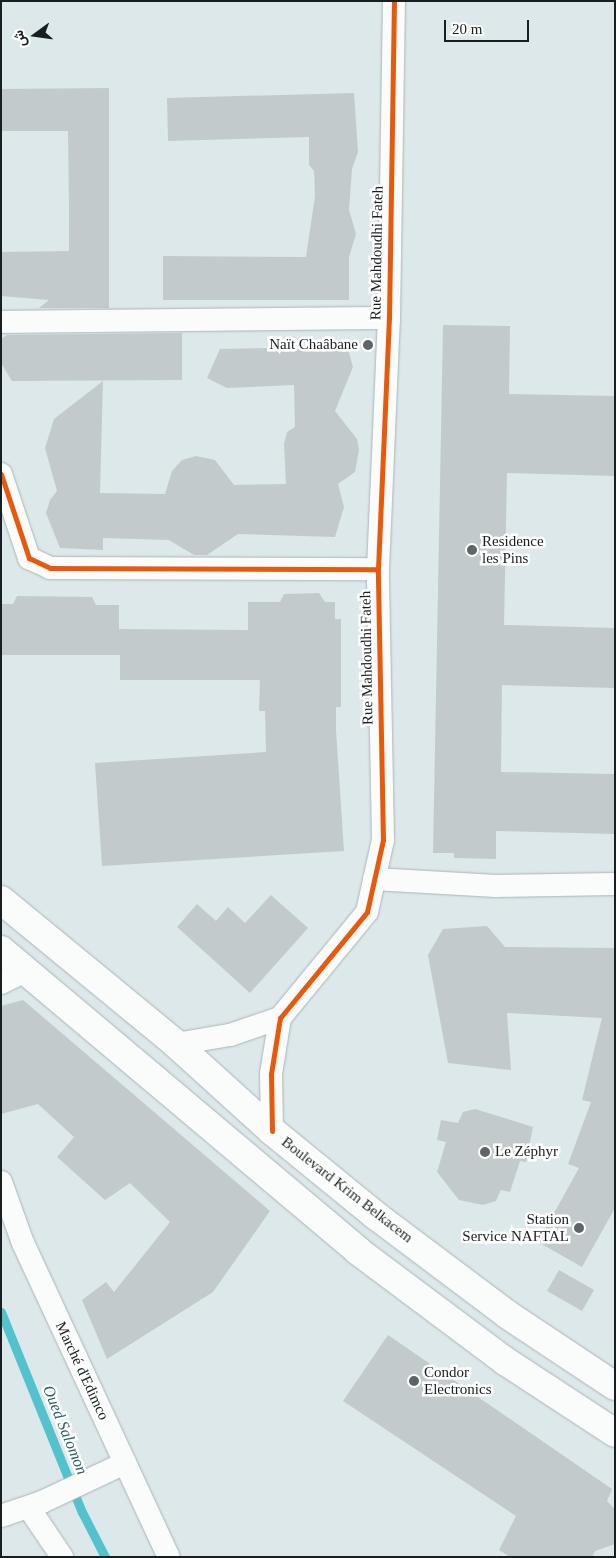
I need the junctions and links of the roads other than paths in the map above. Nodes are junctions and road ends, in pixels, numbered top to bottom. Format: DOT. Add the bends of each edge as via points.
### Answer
graph roads {
  1 [pos="394,1"];
  2 [pos="389,318"];
  3 [pos="1,322"];
  4 [pos="1,474"];
  5 [pos="378,570"];
  6 [pos="374,879"];
  7 [pos="615,884"];
  8 [pos="4,907"];
  9 [pos="1,950"];
  10 [pos="26,971"];
  11 [pos="1,983"];
  12 [pos="280,1018"];
  13 [pos="176,1044"];
  14 [pos="272,1131"];
  15 [pos="1,1182"];
  16 [pos="615,1386"];
  17 [pos="615,1433"];
  18 [pos="118,1467"];
  19 [pos="35,1505"];
  20 [pos="1,1516"];
  21 [pos="62,1557"];
  22 [pos="169,1557"];
  1 -- 2 [label="street, Rue Mahdoudhi Fateh"];
  2 -- 3 [label="street"];
  2 -- 5 [label="street, Rue Mahdoudhi Fateh"];
  4 -- 5 [label="street" via="29,558 50,568"];
  5 -- 6 [label="street, Rue Mahdoudhi Fateh" via="383,840"];
  6 -- 7 [label="street" via="496,886"];
  6 -- 12 [label="street, Rue Mahdoudhi Fateh" via="367,912"];
  8 -- 13 [label="main road, Boulevard Krim Belkacem"];
  9 -- 10 [label="main road"];
  10 -- 11 [label="street"];
  10 -- 17 [label="main road" via="358,1251 505,1361"];
  12 -- 13 [label="street" via="230,1035"];
  12 -- 14 [label="street" via="271,1074"];
  13 -- 14 [label="main road, Boulevard Krim Belkacem"];
  14 -- 16 [label="main road, Boulevard Krim Belkacem" via="375,1215 508,1315"];
  15 -- 18 [label="street, Marché d'Edimco" via="23,1244"];
  18 -- 19 [label="street"];
  18 -- 22 [label="street, Marché d'Edimco"];
  19 -- 20 [label="street"];
  19 -- 21 [label="street"];
}
